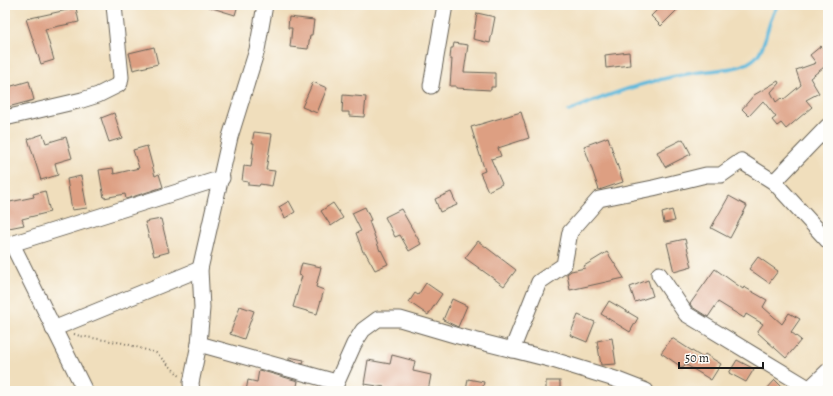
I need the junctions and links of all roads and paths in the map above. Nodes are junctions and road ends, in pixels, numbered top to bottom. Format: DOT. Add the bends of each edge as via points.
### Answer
graph roads {
  1 [pos="114,5"];
  2 [pos="265,5"];
  3 [pos="444,5"];
  4 [pos="431,86"];
  5 [pos="5,118"];
  6 [pos="828,126"];
  7 [pos="222,178"];
  8 [pos="774,182"];
  9 [pos="828,241"];
  10 [pos="9,245"];
  11 [pos="200,269"];
  12 [pos="659,274"];
  13 [pos="56,328"];
  14 [pos="199,344"];
  15 [pos="512,350"];
  16 [pos="828,371"];
  17 [pos="192,387"];
  18 [pos="334,387"];
  19 [pos="808,390"];
  20 [pos="85,391"];
  21 [pos="646,391"];
  1 -- 5 [label="street" via="120,83 82,100"];
  2 -- 7 [label="street" via="257,50 230,137"];
  3 -- 4 [label="street"];
  6 -- 8 [label="street"];
  7 -- 10 [label="street"];
  7 -- 11 [label="street"];
  8 -- 9 [label="street"];
  8 -- 15 [label="street" via="741,161 721,175 706,175 599,199 570,232 564,265 539,282"];
  10 -- 13 [label="street"];
  11 -- 13 [label="street"];
  11 -- 14 [label="street" via="202,308"];
  12 -- 19 [label="street" via="686,314"];
  13 -- 17 [label="path" via="156,353"];
  13 -- 20 [label="street"];
  14 -- 17 [label="street"];
  14 -- 18 [label="street"];
  15 -- 18 [label="street" via="400,319 378,319 364,330 354,344"];
  15 -- 21 [label="street" via="553,360"];
  16 -- 19 [label="street"];
}
